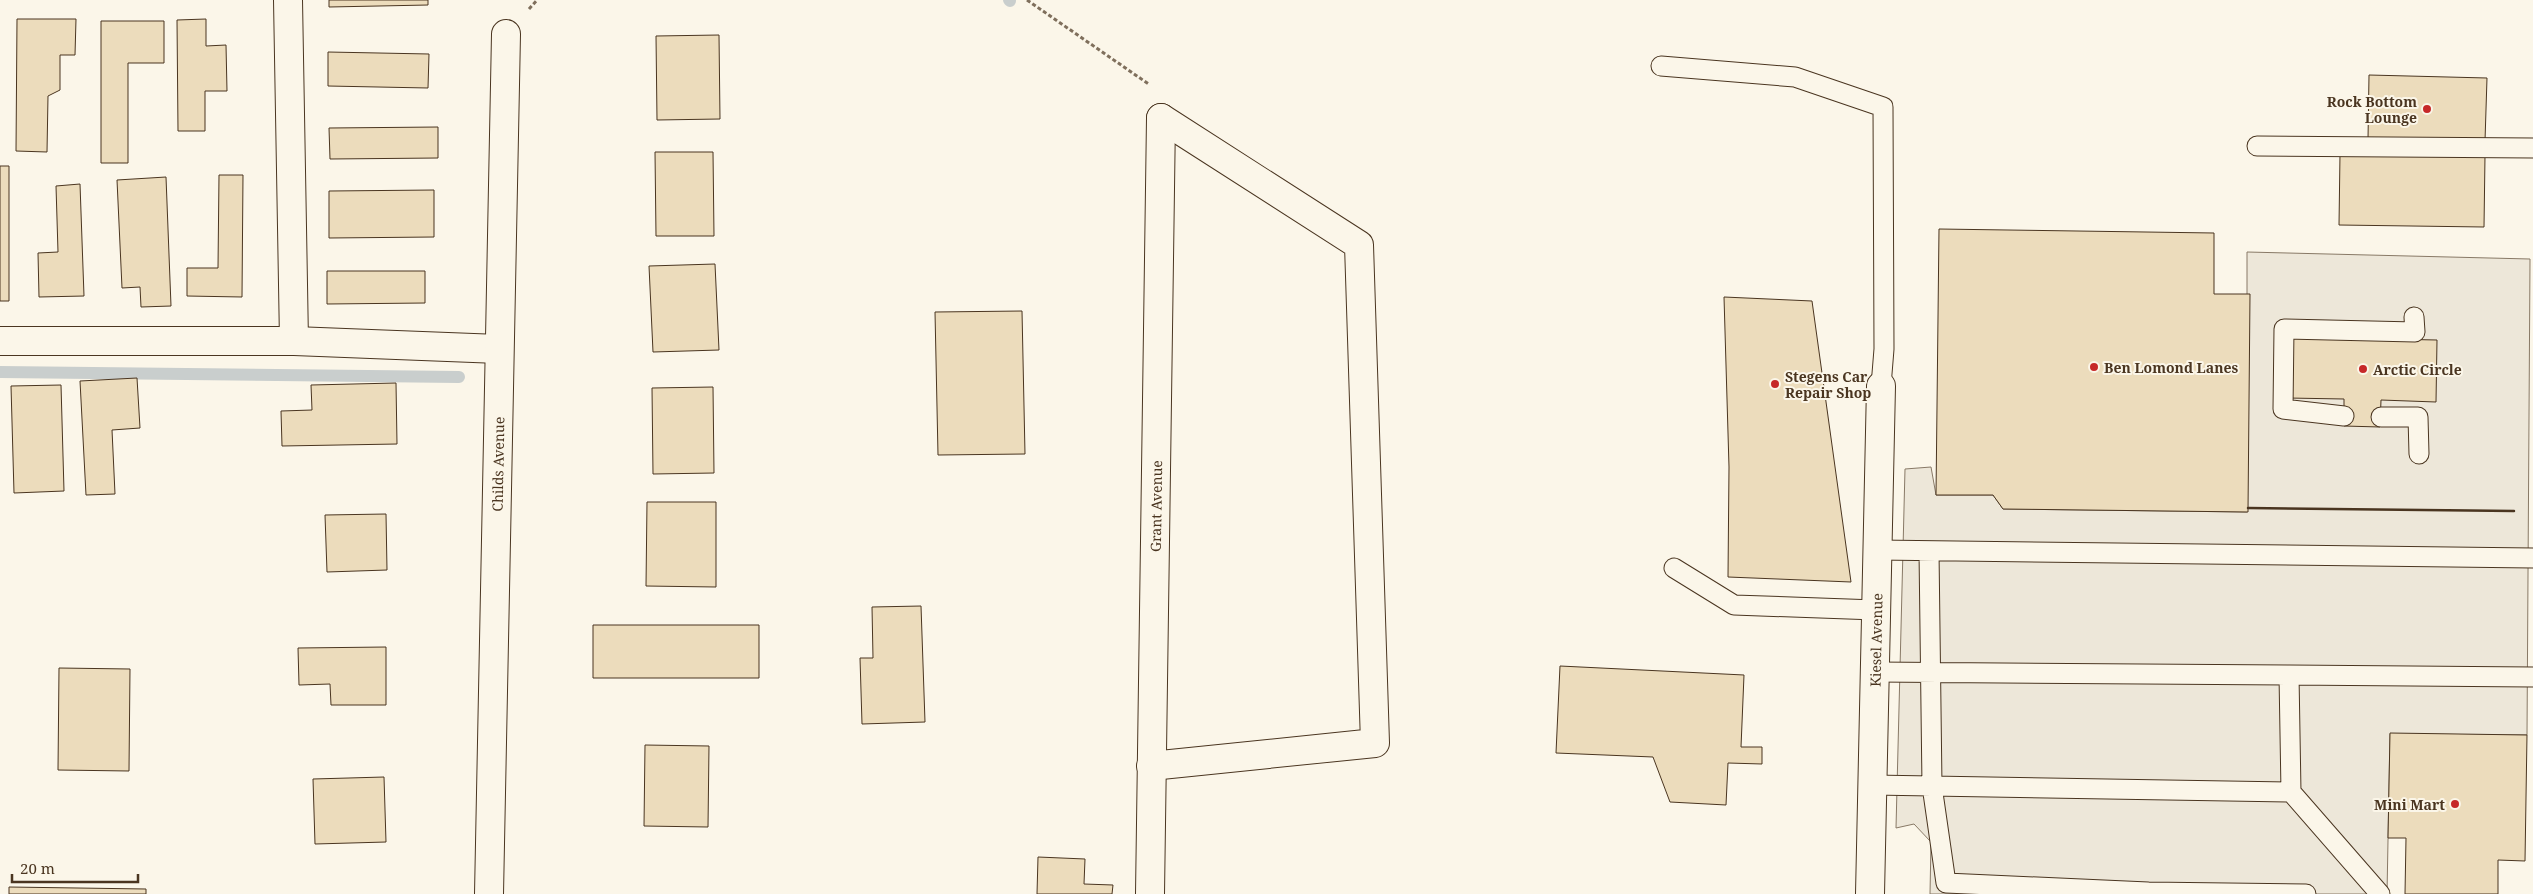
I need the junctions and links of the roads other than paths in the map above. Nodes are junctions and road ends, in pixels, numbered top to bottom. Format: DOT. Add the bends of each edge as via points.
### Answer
graph roads {
  1 [pos="288,0"];
  2 [pos="506,34"];
  3 [pos="1661,66"];
  4 [pos="2257,146"];
  5 [pos="2533,148"];
  6 [pos="2414,317"];
  7 [pos="0,341"];
  8 [pos="294,341"];
  9 [pos="499,349"];
  10 [pos="1880,386"];
  11 [pos="2344,416"];
  12 [pos="2381,417"];
  13 [pos="2419,454"];
  14 [pos="1878,550"];
  15 [pos="1929,551"];
  16 [pos="2533,558"];
  17 [pos="1674,568"];
  18 [pos="1876,610"];
  19 [pos="1875,672"];
  20 [pos="1930,672"];
  21 [pos="2290,675"];
  22 [pos="2533,677"];
  23 [pos="1151,766"];
  24 [pos="1873,785"];
  25 [pos="1932,786"];
  26 [pos="2291,792"];
  27 [pos="2148,893"];
  28 [pos="489,894"];
  29 [pos="1150,894"];
  30 [pos="1870,894"];
  31 [pos="2306,894"];
  32 [pos="2380,894"];
  1 -- 8 [label="street"];
  2 -- 9 [label="street, Childs Avenue"];
  3 -- 10 [label="lane" via="1796,77 1883,107 1884,349"];
  4 -- 5 [label="lane"];
  6 -- 11 [label="lane" via="2415,332 2284,329 2283,408"];
  7 -- 8 [label="street"];
  8 -- 9 [label="street"];
  9 -- 28 [label="street, Childs Avenue"];
  10 -- 14 [label="street, Kiesel Avenue"];
  12 -- 13 [label="lane" via="2418,417"];
  14 -- 15 [label="lane"];
  14 -- 18 [label="street, Kiesel Avenue"];
  15 -- 16 [label="lane"];
  15 -- 20 [label="lane"];
  17 -- 18 [label="lane" via="1734,605"];
  18 -- 19 [label="street, Kiesel Avenue"];
  19 -- 20 [label="lane"];
  19 -- 24 [label="street, Kiesel Avenue"];
  20 -- 21 [label="lane"];
  20 -- 25 [label="lane"];
  21 -- 22 [label="lane"];
  21 -- 26 [label="lane"];
  23 -- 23 [label="street, Grant Avenue" via="1162,118 1359,245 1375,743"];
  23 -- 29 [label="street, Grant Avenue"];
  24 -- 25 [label="lane"];
  24 -- 30 [label="street, Kiesel Avenue"];
  25 -- 26 [label="lane"];
  25 -- 27 [label="lane" via="1946,883"];
  26 -- 32 [label="lane"];
  27 -- 31 [label="lane"];
}
